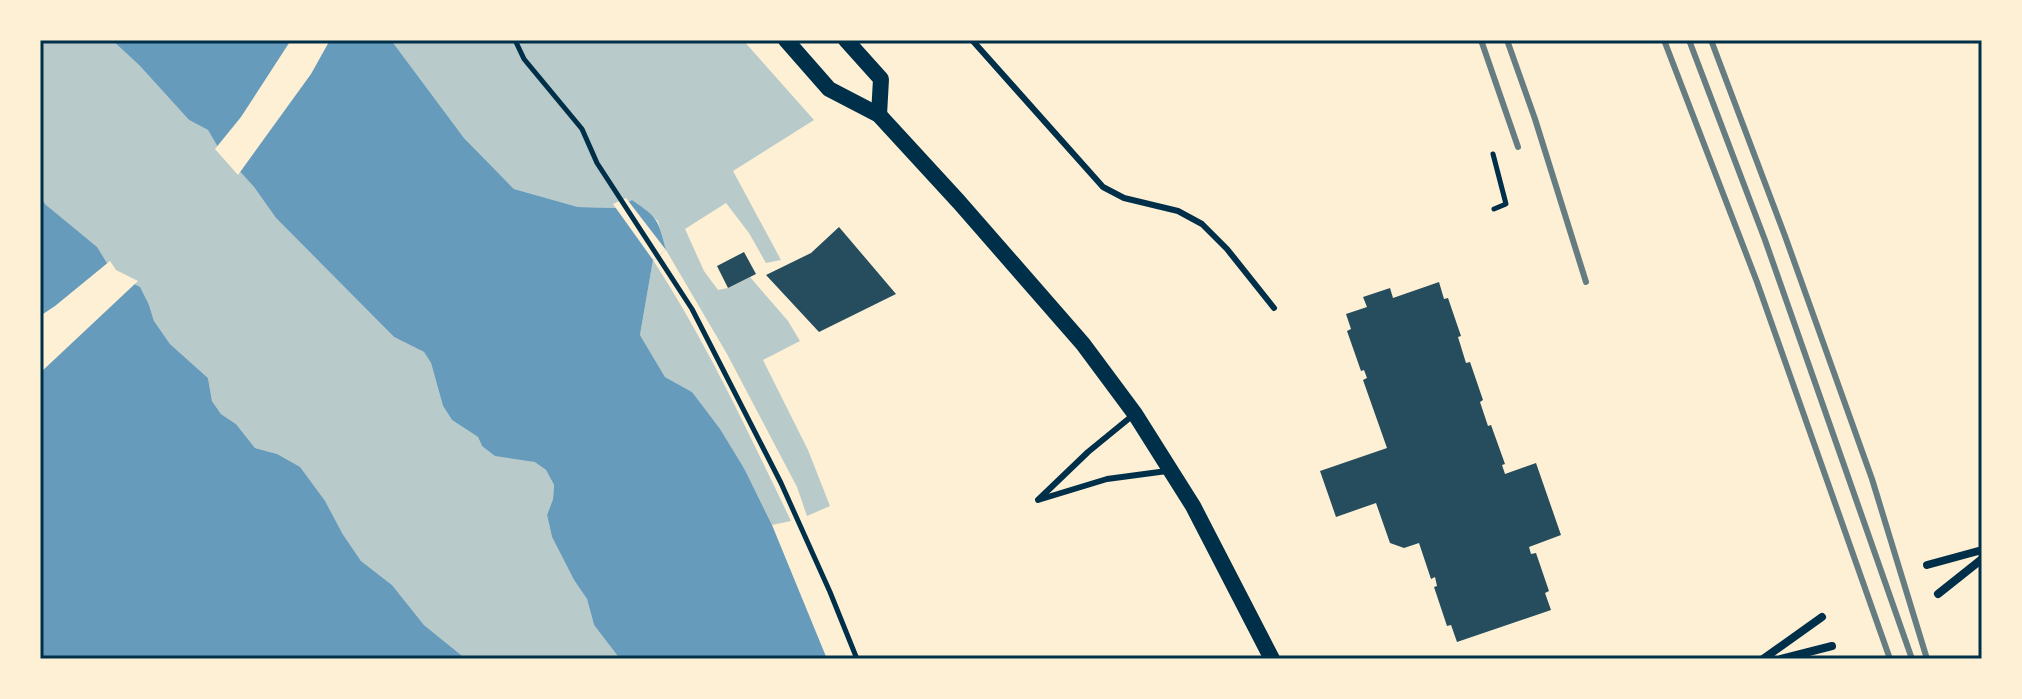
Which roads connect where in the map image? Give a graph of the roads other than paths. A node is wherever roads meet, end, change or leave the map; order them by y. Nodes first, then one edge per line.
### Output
1 (786, 40) edge
2 (846, 40) edge
3 (972, 40) edge
4 (879, 115) junction
5 (1274, 308) dead end
6 (1135, 414) junction
7 (1172, 471) junction
8 (1982, 550) edge
9 (1982, 559) edge
10 (1927, 565) dead end
11 (1938, 594) dead end
12 (1822, 617) dead end
13 (1832, 646) dead end
14 (1272, 659) edge
15 (1763, 659) edge
16 (1781, 659) edge

1 - 4 main road
2 - 4 main road
3 - 5 lane
4 - 6 main road
6 - 7 main road
6 - 7 lane
7 - 14 main road
8 - 10 street
9 - 11 street
12 - 15 street
13 - 16 street

